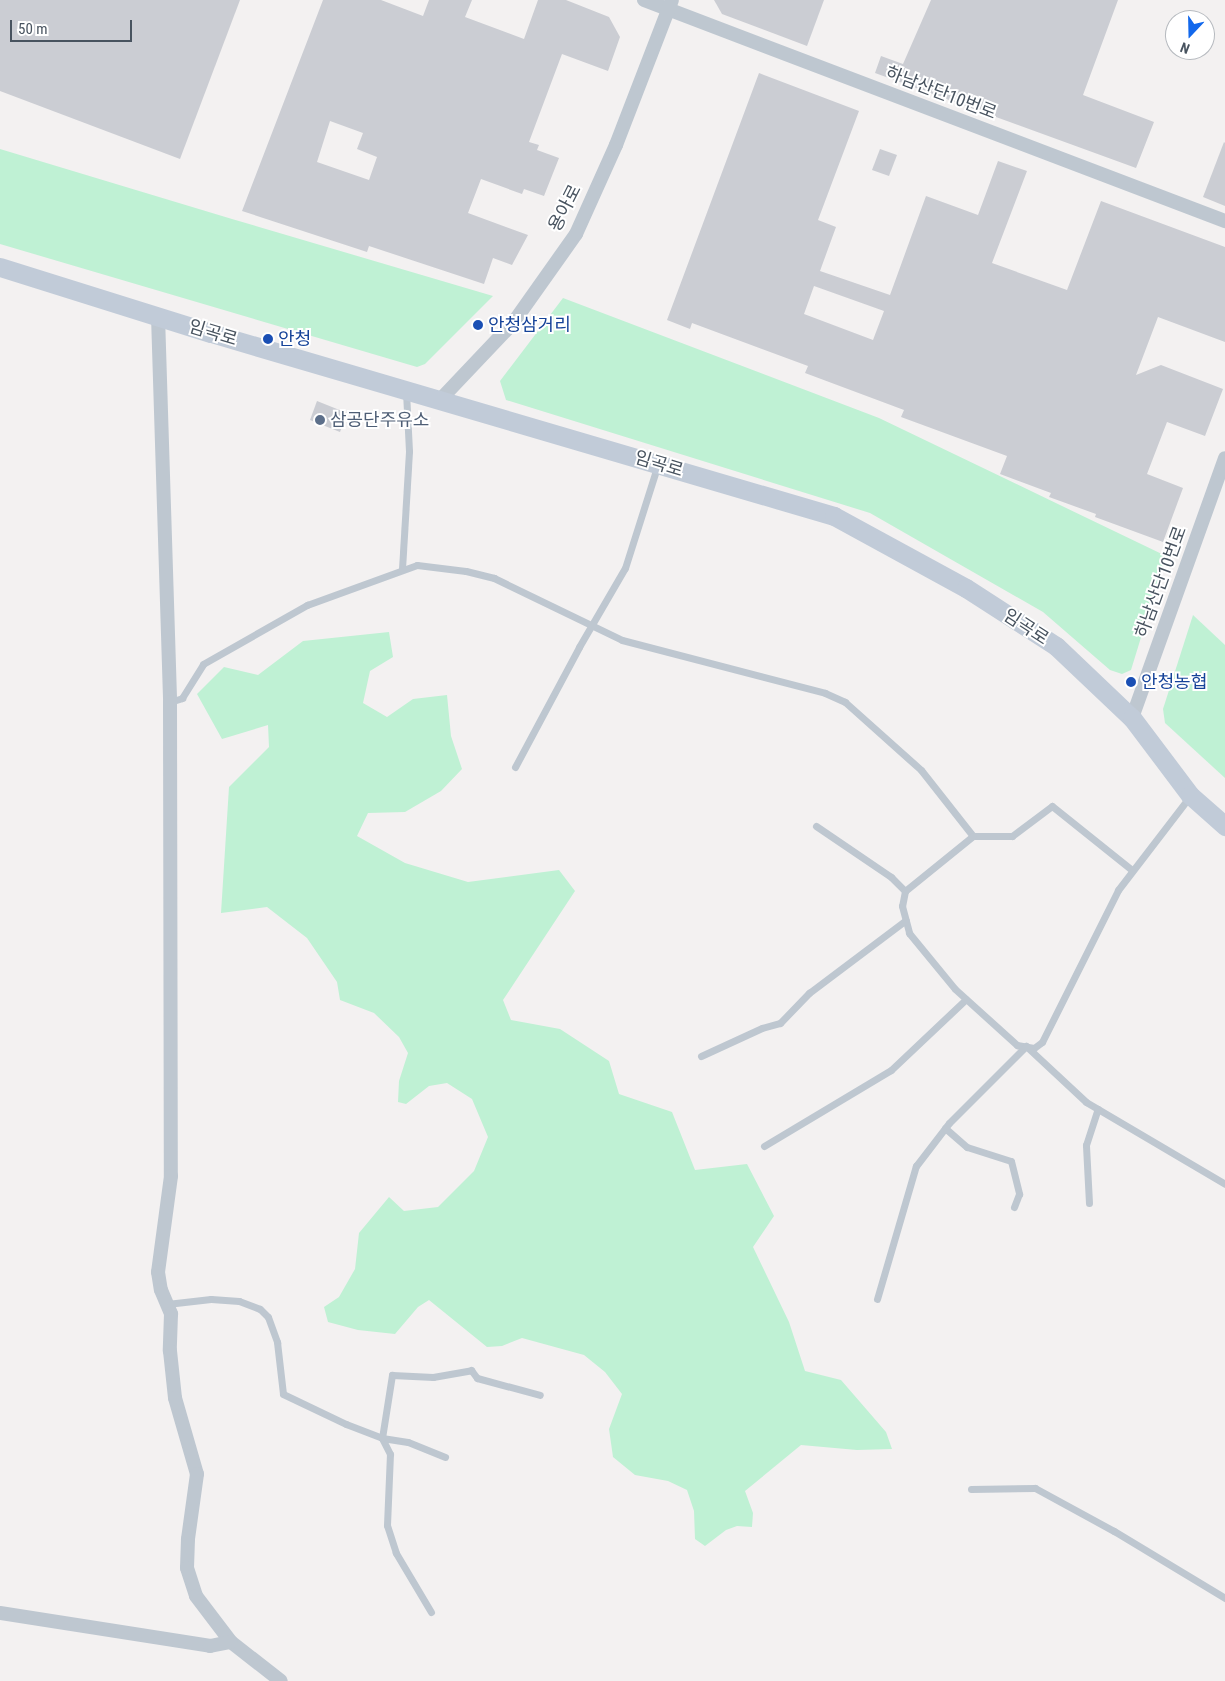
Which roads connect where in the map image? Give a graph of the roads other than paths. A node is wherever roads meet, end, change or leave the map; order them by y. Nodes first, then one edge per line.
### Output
1 (644, 0) edge
2 (670, 5) edge
3 (1225, 221) edge
4 (0, 267) edge
5 (158, 316) junction
6 (406, 391) junction
7 (439, 401) junction
8 (1225, 458) edge
9 (658, 464) junction
10 (402, 569) junction
11 (592, 626) junction
12 (170, 702) junction
13 (1132, 718) junction
14 (515, 767) dead end
15 (1190, 795) junction
16 (816, 826) dead end
17 (1225, 826) edge
18 (973, 836) junction
19 (1132, 870) junction
20 (905, 891) junction
21 (906, 920) junction
22 (966, 999) junction
23 (1026, 1046) junction
24 (701, 1056) dead end
25 (1098, 1109) junction
26 (945, 1128) junction
27 (764, 1146) dead end
28 (1225, 1184) edge
29 (1089, 1203) dead end
30 (1014, 1207) dead end
31 (877, 1298) dead end
32 (167, 1304) junction
33 (540, 1395) dead end
34 (382, 1438) junction
35 (445, 1457) dead end
36 (971, 1489) dead end
37 (1225, 1598) edge
38 (431, 1612) dead end
39 (0, 1613) edge
40 (231, 1642) junction
41 (281, 1681) edge

1 - 2 street, 하남산단10번로
2 - 3 street, 하남산단10번로
2 - 7 street, 용아로
4 - 5 main road, 임곡로
5 - 6 main road, 임곡로
5 - 12 street
6 - 7 main road, 임곡로
6 - 10 lane
7 - 9 main road, 임곡로
8 - 13 street, 하남산단10번로
9 - 11 lane
9 - 13 main road, 임곡로
10 - 11 lane
10 - 12 lane
11 - 14 lane
11 - 18 lane
12 - 32 street
13 - 15 main road, 임곡로
15 - 17 main road, 임곡로
15 - 19 lane
16 - 20 lane
18 - 19 lane
18 - 20 lane
19 - 23 lane
20 - 21 lane
21 - 22 lane
21 - 24 lane
22 - 23 lane
22 - 27 lane
23 - 25 lane
23 - 26 lane
25 - 28 lane
25 - 29 lane
26 - 30 lane
26 - 31 lane
32 - 34 lane
32 - 40 street
33 - 34 lane
34 - 35 lane
34 - 38 lane
36 - 37 lane
39 - 40 street
40 - 41 street

